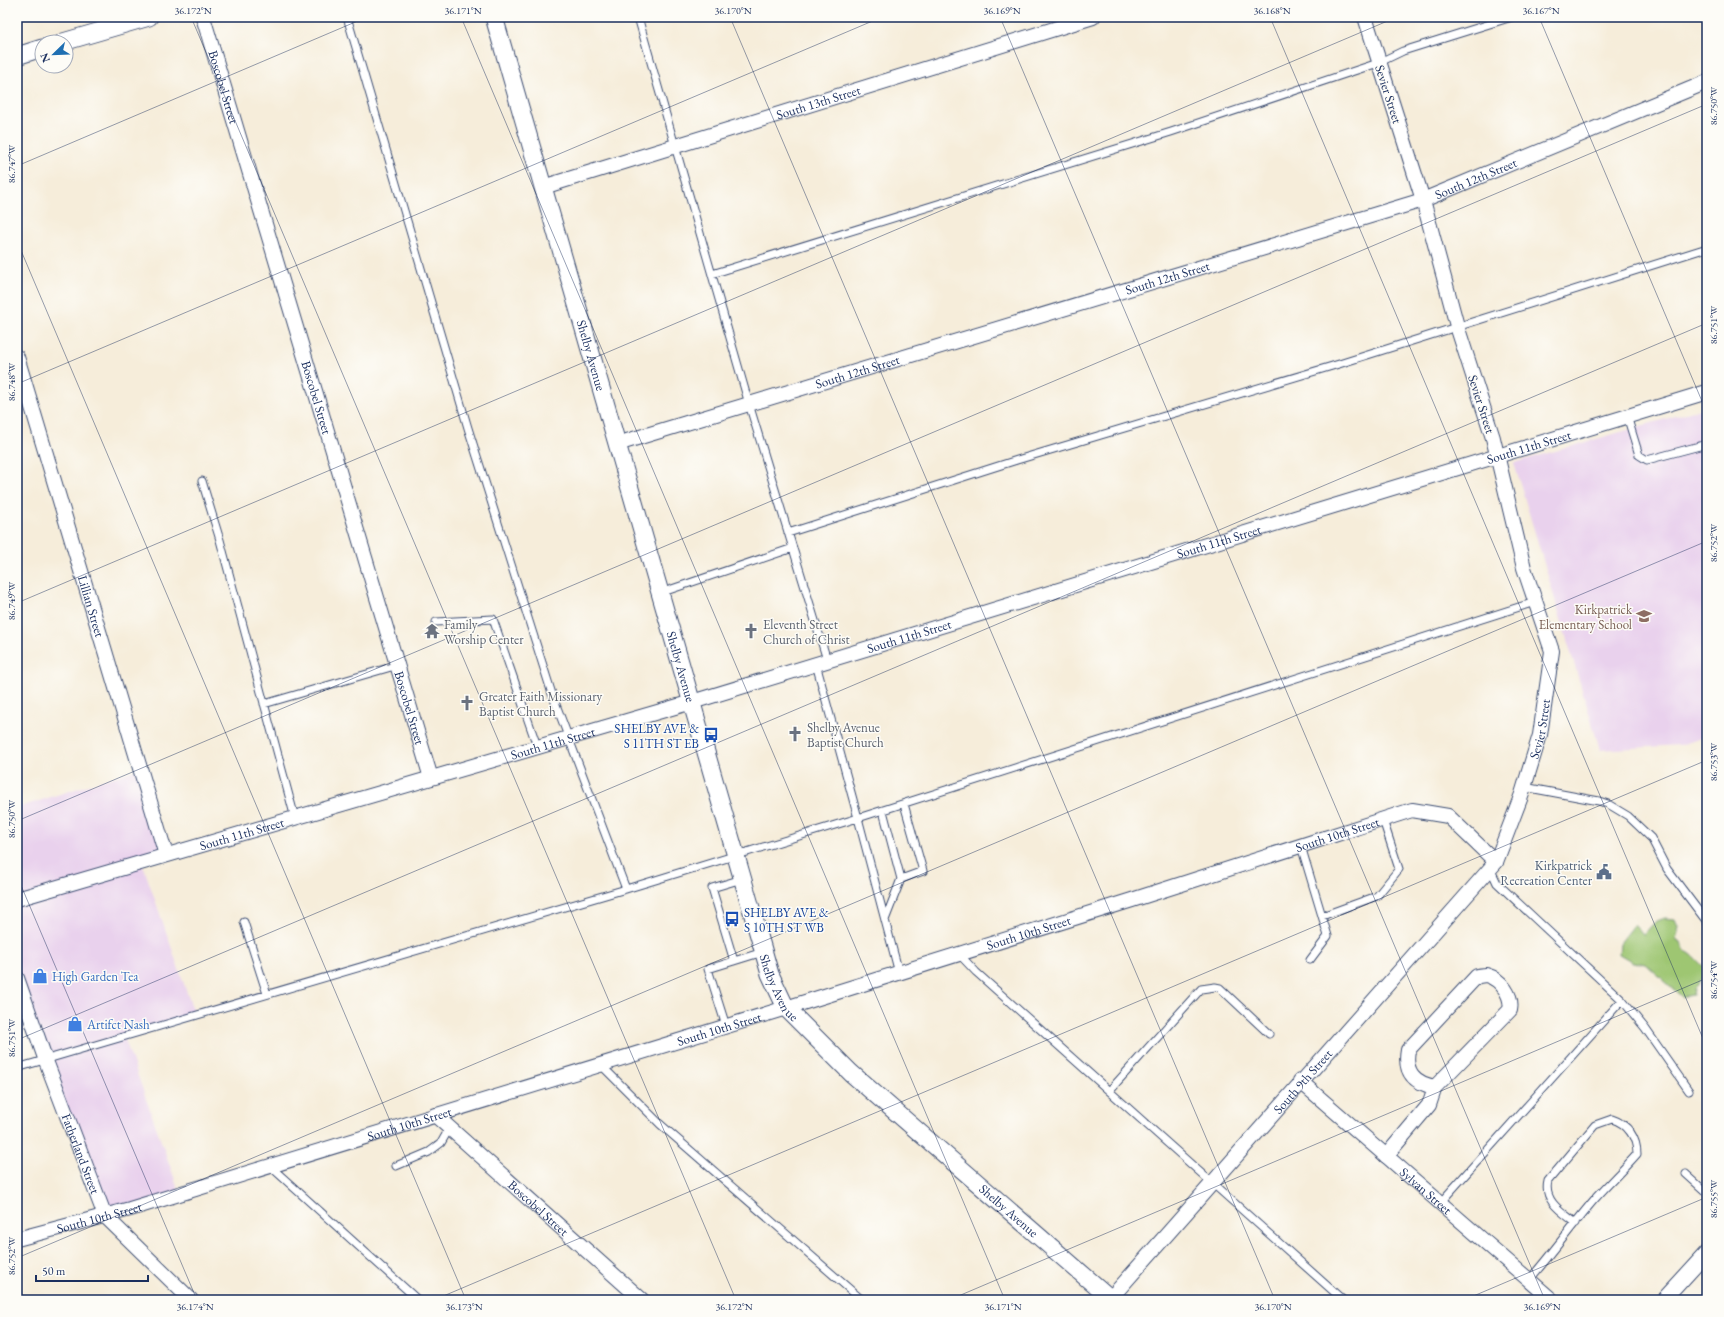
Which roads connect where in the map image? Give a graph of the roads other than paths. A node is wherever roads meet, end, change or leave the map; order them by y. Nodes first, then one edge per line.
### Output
1 (149, 17) edge
2 (203, 17) edge
3 (347, 17) edge
4 (494, 17) edge
5 (638, 17) edge
6 (1093, 17) edge
7 (1365, 17) edge
8 (1512, 17) edge
9 (74, 39) edge
10 (34, 51) edge
11 (17, 56) edge
12 (1378, 63) junction
13 (1707, 82) edge
14 (674, 146) junction
15 (543, 187) junction
16 (1423, 200) junction
17 (1707, 248) edge
18 (712, 274) junction
19 (1457, 326) junction
20 (17, 357) edge
21 (1707, 392) edge
22 (749, 404) junction
23 (1627, 416) junction
24 (617, 444) junction
25 (1707, 444) edge
26 (1497, 455) junction
27 (202, 481) dead end
28 (788, 532) junction
29 (793, 548) junction
30 (660, 593) junction
31 (1536, 602) junction
32 (436, 622) dead end
33 (821, 662) junction
34 (398, 665) junction
35 (692, 702) junction
36 (264, 704) junction
37 (568, 737) junction
38 (537, 746) junction
39 (431, 778) junction
40 (1524, 787) junction
41 (904, 804) junction
42 (883, 811) junction
43 (295, 818) junction
44 (858, 818) junction
45 (1383, 820) junction
46 (1301, 846) junction
47 (166, 855) junction
48 (737, 855) junction
49 (1493, 865) junction
50 (744, 878) junction
51 (901, 879) junction
52 (626, 889) junction
53 (17, 899) edge
54 (1322, 916) junction
55 (885, 920) junction
56 (244, 922) dead end
57 (1707, 922) edge
58 (764, 952) junction
59 (959, 954) junction
60 (1310, 960) dead end
61 (734, 961) junction
62 (899, 973) junction
63 (17, 978) edge
64 (267, 994) junction
65 (1622, 1000) junction
66 (786, 1008) junction
67 (726, 1026) junction
68 (1269, 1034) dead end
69 (46, 1061) junction
70 (601, 1064) junction
71 (17, 1068) edge
72 (1300, 1081) junction
73 (1435, 1087) junction
74 (1110, 1090) junction
75 (1689, 1090) dead end
76 (435, 1115) junction
77 (449, 1129) junction
78 (1386, 1156) junction
79 (270, 1166) junction
80 (396, 1166) dead end
81 (1686, 1174) dead end
82 (1211, 1183) junction
83 (1707, 1194) edge
84 (1440, 1203) junction
85 (106, 1216) junction
86 (1576, 1222) junction
87 (17, 1239) edge
88 (1707, 1252) edge
89 (1529, 1280) junction
90 (191, 1300) edge
91 (418, 1300) edge
92 (642, 1300) edge
93 (862, 1300) edge
94 (1110, 1300) edge
95 (1343, 1300) edge
96 (1552, 1300) edge
97 (1663, 1300) edge

1 - 9 street
2 - 34 street, Boscobel Street
3 - 37 lane
4 - 15 street, Shelby Avenue
5 - 14 lane
6 - 14 street, South 13th Street
7 - 12 street, Sevier Street
8 - 12 lane
10 - 11 street
12 - 16 street, Sevier Street
12 - 18 lane
13 - 16 street, South 12th Street
14 - 15 street, South 13th Street
14 - 18 lane
15 - 24 street, Shelby Avenue
16 - 19 street, Sevier Street
16 - 22 street, South 12th Street
17 - 19 lane
18 - 22 lane
19 - 26 street, Sevier Street
19 - 28 lane
20 - 47 street, Lillian Street
21 - 23 street, South 11th Street
22 - 24 street, South 12th Street
22 - 28 lane
23 - 25 lane
23 - 26 street, South 11th Street
24 - 30 street, Shelby Avenue
26 - 31 street, Sevier Street
26 - 33 street, South 11th Street
27 - 36 lane
28 - 29 lane
29 - 30 lane
29 - 33 lane
30 - 35 street, Shelby Avenue
31 - 40 street, Sevier Street
31 - 41 lane
32 - 38 lane
33 - 35 street, South 11th Street
33 - 44 lane
34 - 36 lane
34 - 39 street, Boscobel Street
35 - 37 street, South 11th Street
35 - 48 street, Shelby Avenue
36 - 43 lane
37 - 38 street, South 11th Street
37 - 52 lane
38 - 39 street, South 11th Street
39 - 43 street, South 11th Street
40 - 49 street, Sevier Street
40 - 57 lane
41 - 42 lane
41 - 51 lane
42 - 44 lane
42 - 51 lane
43 - 47 street, South 11th Street
44 - 48 lane
44 - 55 lane
45 - 46 street, South 10th Street
45 - 49 street, South 10th Street
45 - 54 lane
46 - 54 lane
46 - 59 street, South 10th Street
47 - 53 street, South 11th Street
48 - 50 street, Shelby Avenue
48 - 52 lane
49 - 65 lane
49 - 72 street, South 9th Street
50 - 58 street, Shelby Avenue
50 - 61 lane
51 - 55 lane
52 - 64 lane
54 - 60 lane
55 - 62 lane
56 - 64 lane
58 - 61 lane
58 - 66 street, Shelby Avenue
59 - 62 street, South 10th Street
59 - 74 lane
61 - 67 lane
62 - 66 street, South 10th Street
63 - 69 street, Fatherland Street
64 - 69 lane
65 - 75 lane
65 - 84 lane
66 - 67 street, South 10th Street
66 - 94 street, Shelby Avenue
67 - 70 street, South 10th Street
68 - 74 lane
69 - 71 lane
69 - 85 street, Fatherland Street
70 - 76 street, South 10th Street
70 - 93 lane
72 - 78 street, Sylvan Street
72 - 82 street, South 9th Street
73 - 73 street
73 - 78 street
74 - 82 lane
76 - 77 street, Boscobel Street
76 - 79 street, South 10th Street
77 - 80 lane
77 - 92 street, Boscobel Street
78 - 84 street, Sylvan Street
79 - 85 street, South 10th Street
79 - 91 lane
81 - 83 lane
82 - 94 street, South 9th Street
82 - 95 lane
84 - 89 street, Sylvan Street
85 - 87 street, South 10th Street
85 - 90 street, Fatherland Street
86 - 86 lane
86 - 89 lane
88 - 97 street
89 - 96 street, Sylvan Street

